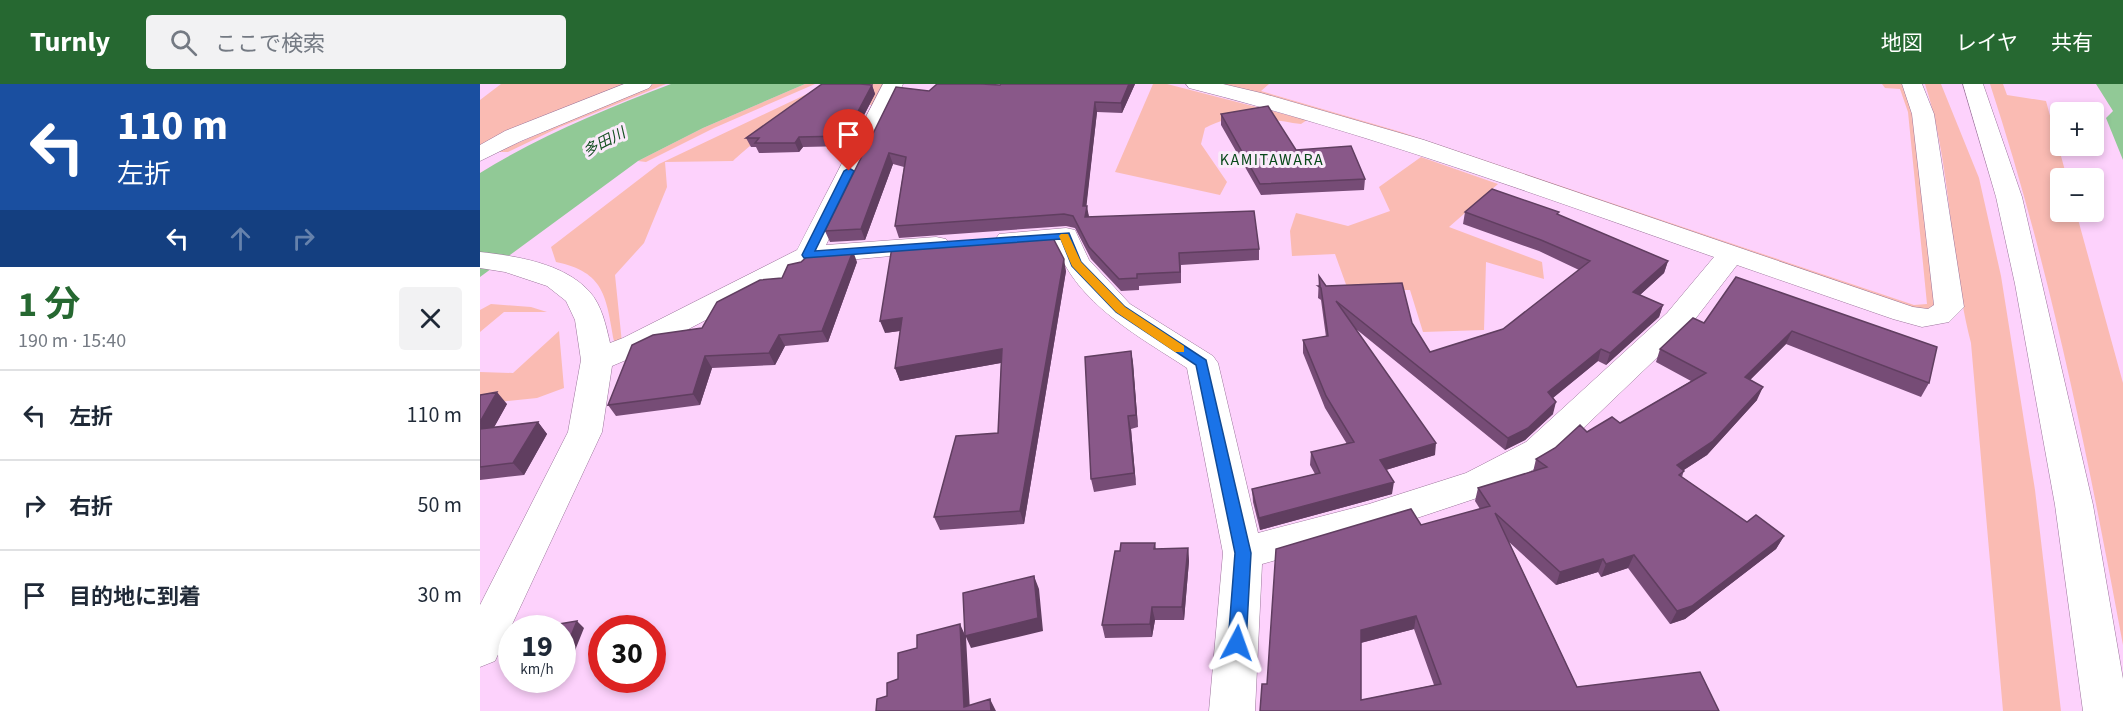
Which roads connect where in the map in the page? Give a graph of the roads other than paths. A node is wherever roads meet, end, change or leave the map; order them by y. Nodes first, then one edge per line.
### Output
1 (642, 84) edge
2 (893, 84) edge
3 (1196, 84) edge
4 (1912, 84) edge
5 (1973, 84) edge
6 (480, 154) edge
7 (1731, 254) junction
8 (808, 255) junction
9 (495, 262) edge
10 (597, 360) junction
11 (1243, 553) junction
12 (480, 648) edge
13 (1232, 711) edge
14 (2106, 711) edge

1 - 6 street
2 - 8 street
3 - 7 street
4 - 7 street
5 - 14 street
7 - 11 street
8 - 10 street
8 - 11 street
9 - 10 street
10 - 12 street
11 - 13 street

